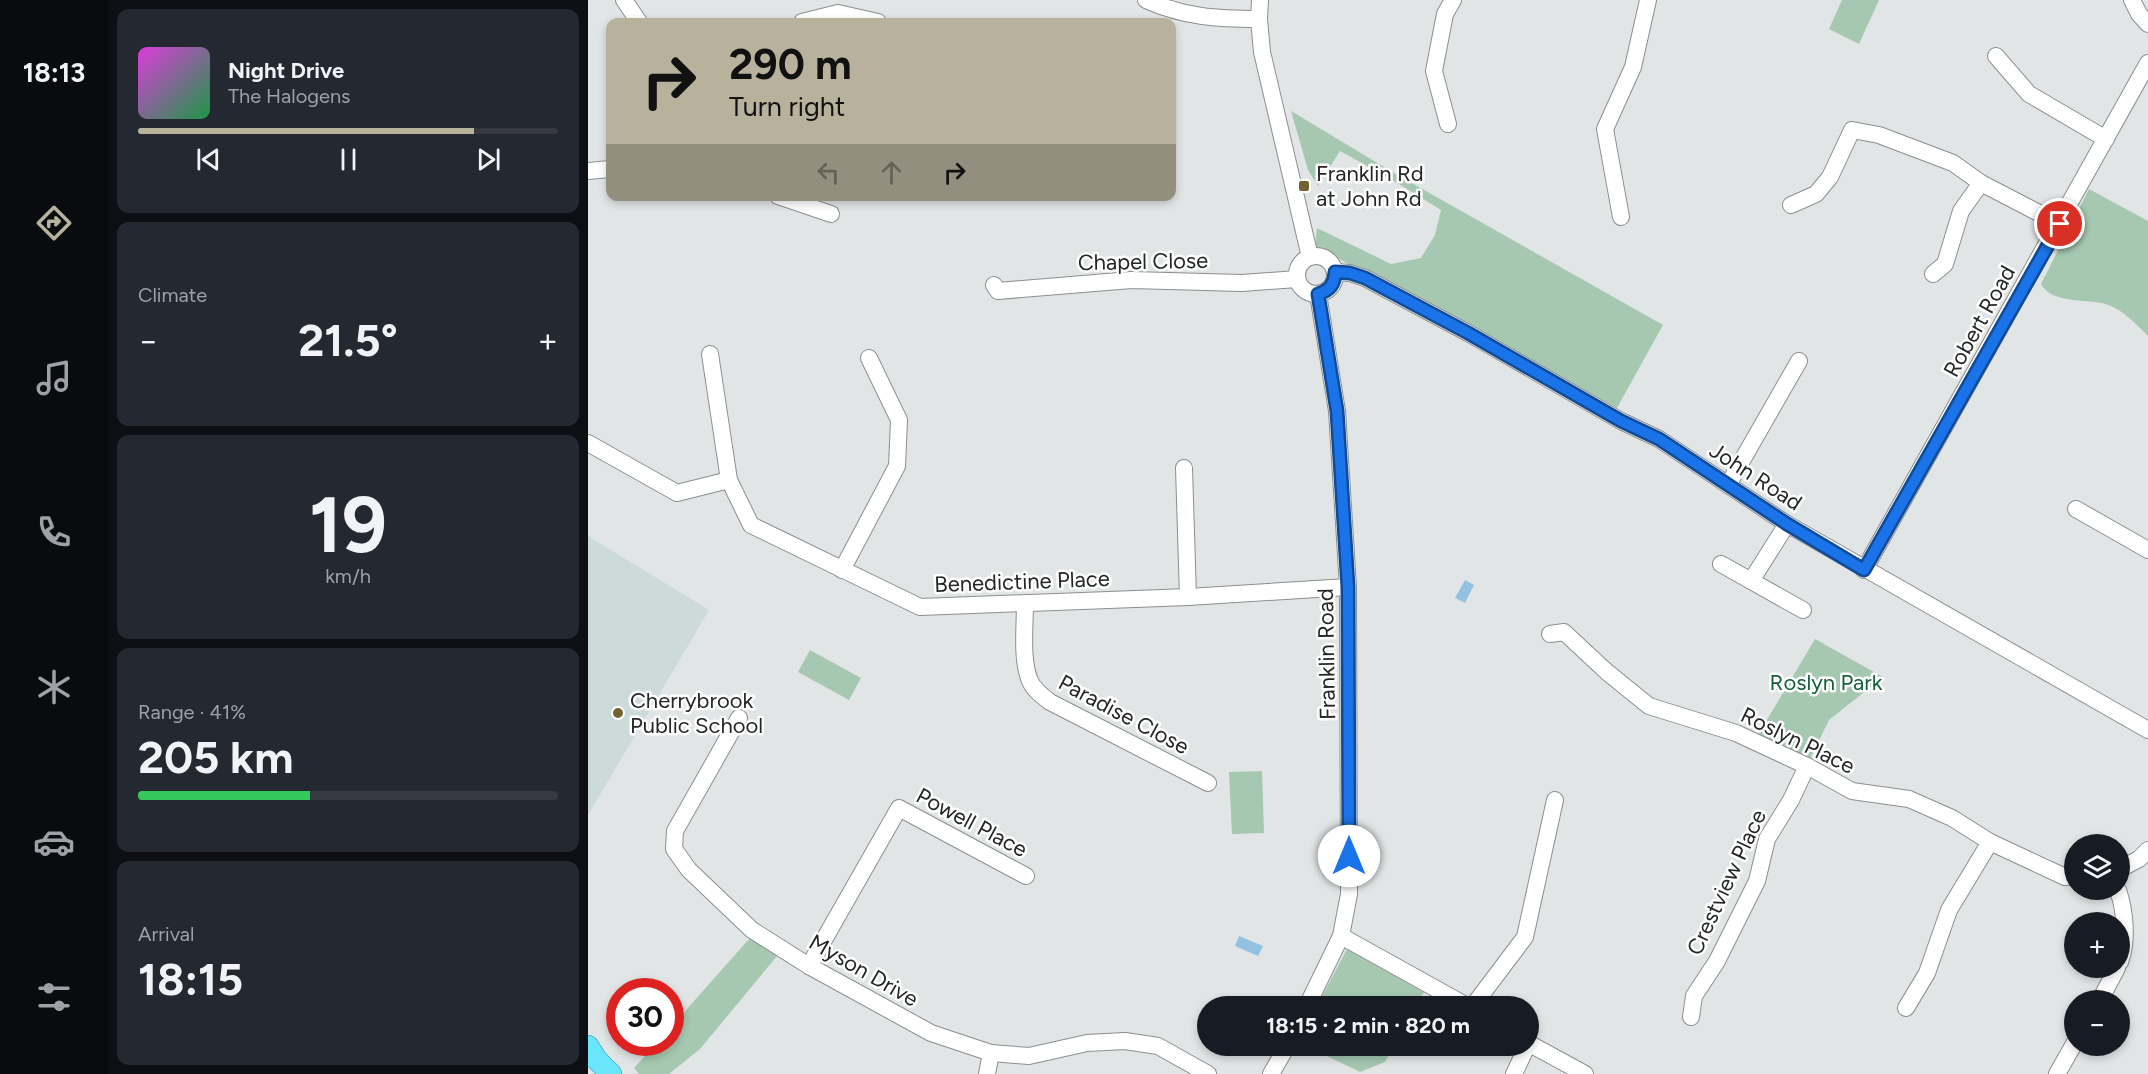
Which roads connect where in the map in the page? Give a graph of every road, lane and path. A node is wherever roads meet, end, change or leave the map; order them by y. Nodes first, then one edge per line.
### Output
1 (624, 0) edge
2 (1146, 0) edge
3 (1260, 0) edge
4 (1453, 0) edge
5 (1648, 0) edge
6 (2132, 0) edge
7 (1184, 7) edge
8 (636, 18) edge
9 (818, 18) edge
10 (860, 18) edge
11 (1259, 19) junction
12 (2148, 24) edge
13 (1996, 56) dead end
14 (2148, 63) edge
15 (1448, 124) dead end
16 (2106, 139) junction
17 (606, 170) edge
18 (588, 171) edge
19 (1981, 183) junction
20 (793, 201) edge
21 (1791, 205) dead end
22 (831, 214) dead end
23 (1622, 217) dead end
24 (2060, 224) junction
25 (1310, 257) junction
26 (1335, 272) junction
27 (1933, 274) dead end
28 (1297, 279) junction
29 (994, 285) dead end
30 (1318, 294) junction
31 (710, 354) dead end
32 (869, 358) dead end
33 (1799, 362) dead end
34 (588, 443) edge
35 (1184, 468) dead end
36 (729, 480) junction
37 (1728, 485) junction
38 (2076, 509) dead end
39 (1787, 524) junction
40 (2148, 550) edge
41 (1721, 564) dead end
42 (842, 570) junction
43 (1864, 570) junction
44 (1751, 581) junction
45 (1348, 587) junction
46 (1188, 597) junction
47 (1025, 603) junction
48 (1803, 610) dead end
49 (1550, 633) dead end
50 (739, 718) dead end
51 (2148, 730) edge
52 (1807, 766) junction
53 (1208, 783) dead end
54 (1555, 800) dead end
55 (1990, 843) junction
56 (2148, 850) edge
57 (2130, 864) edge
58 (1026, 876) dead end
59 (2064, 877) edge
60 (1341, 936) junction
61 (809, 966) junction
62 (1312, 996) edge
63 (1449, 996) edge
64 (1481, 996) edge
65 (1906, 1008) dead end
66 (1691, 1017) dead end
67 (1539, 1050) edge
68 (991, 1053) junction
69 (1281, 1056) edge
70 (1522, 1056) edge
71 (2067, 1056) edge
72 (987, 1074) edge
73 (1208, 1074) edge
74 (1271, 1074) edge
75 (1514, 1074) edge
76 (1585, 1074) edge
77 (2057, 1074) edge

1 - 8 street
2 - 7 street
3 - 11 street
4 - 15 street
5 - 23 street
6 - 12 street
7 - 11 street
9 - 10 street
11 - 25 street
13 - 16 street
14 - 16 street, Robert Road
16 - 24 street, Robert Road
17 - 18 street
19 - 21 street
19 - 24 street
19 - 27 street
20 - 22 street
24 - 43 street, Robert Road
25 - 26 street
25 - 28 street
26 - 30 street
26 - 37 street, John Road
28 - 29 street, Chapel Close
28 - 30 street
30 - 45 street, Franklin Road
31 - 36 street, Benedictine Place
32 - 42 street
33 - 37 street
34 - 36 street
35 - 46 street
36 - 42 street, Benedictine Place
37 - 39 street, John Road
38 - 40 street
39 - 43 street, John Road
39 - 44 street
41 - 44 street
42 - 47 street, Benedictine Place
43 - 51 street, John Road
44 - 48 street
45 - 46 street, Benedictine Place
45 - 60 street, Franklin Road
46 - 47 street, Benedictine Place
47 - 53 street, Paradise Close
49 - 52 street, Roslyn Place
50 - 61 street, Myson Drive
52 - 55 street, Roslyn Place
52 - 66 street, Crestview Place
54 - 64 street
55 - 59 street, Roslyn Place
55 - 65 street
56 - 57 street
58 - 61 street, Powell Place
60 - 62 street, Franklin Road
60 - 63 street
61 - 68 street, Myson Drive
67 - 76 street
68 - 72 street
68 - 73 street, Myson Drive
69 - 74 street
70 - 75 street
71 - 77 street

